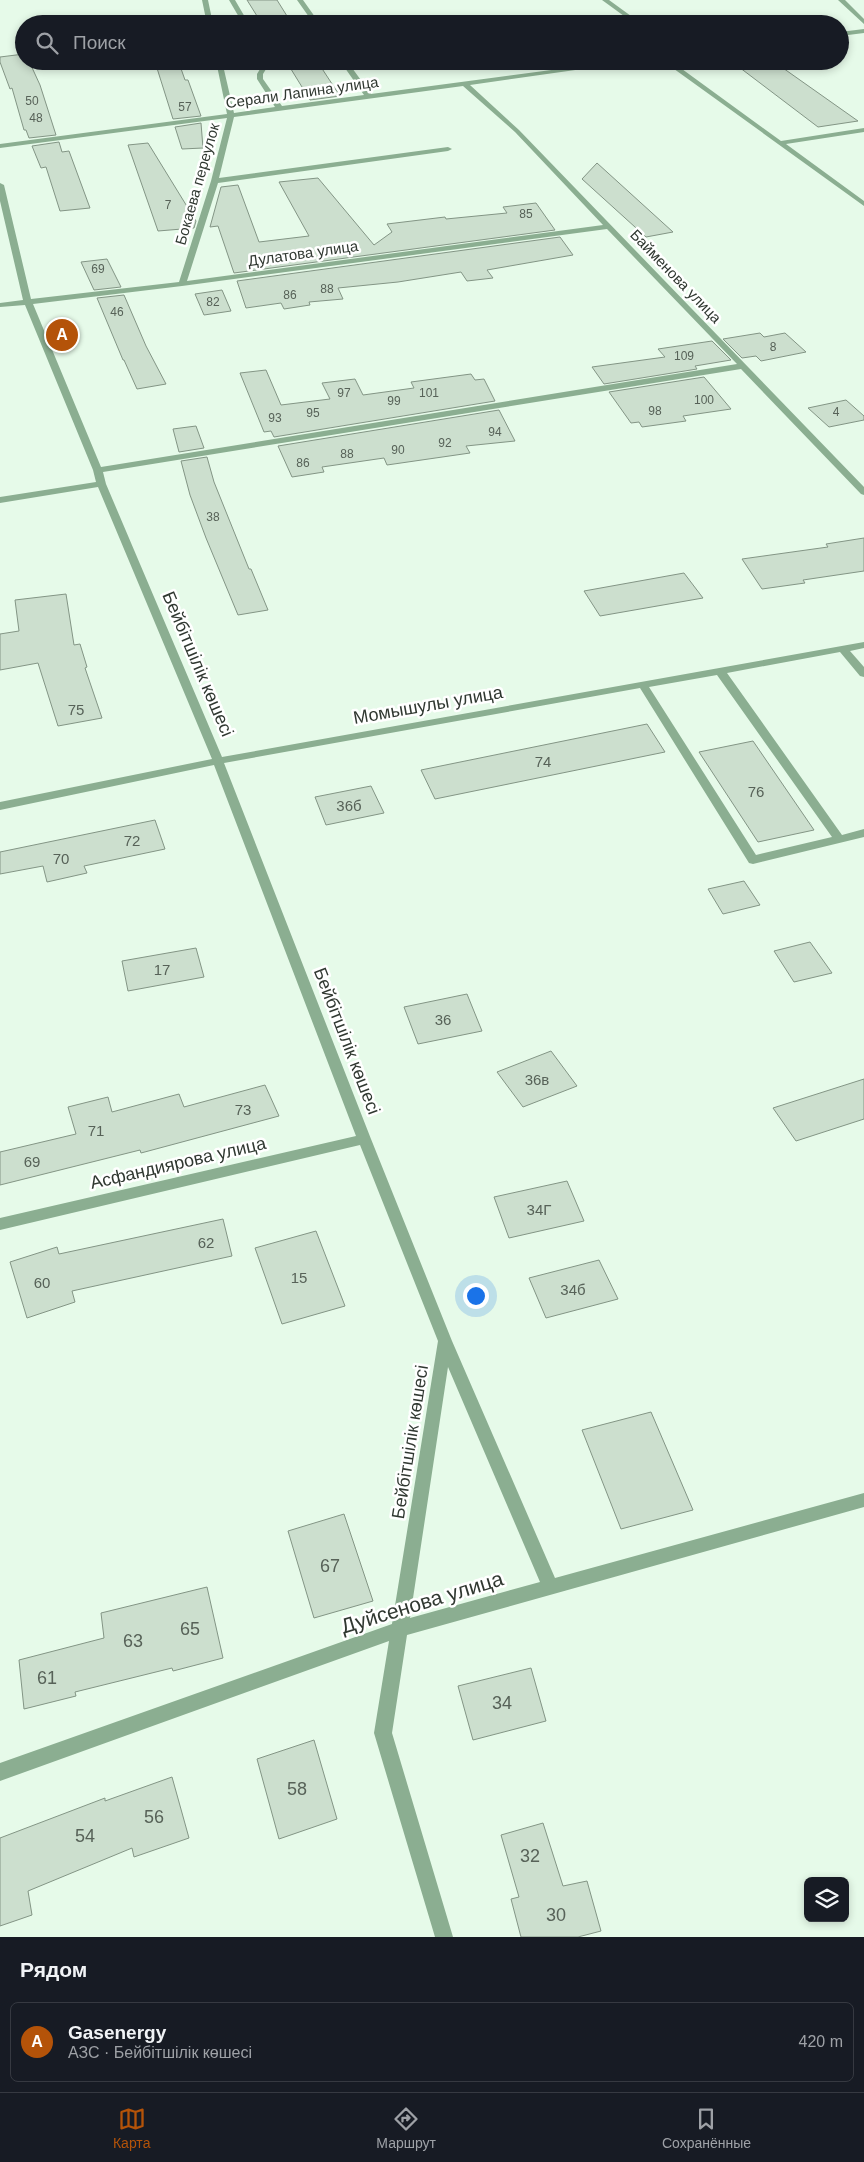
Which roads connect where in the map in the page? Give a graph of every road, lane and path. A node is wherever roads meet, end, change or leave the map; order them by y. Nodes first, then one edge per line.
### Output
1 (205, 0) edge
2 (232, 0) edge
3 (300, 0) edge
4 (605, 0) edge
5 (841, 0) edge
6 (208, 15) edge
7 (241, 15) edge
8 (311, 15) edge
9 (626, 15) edge
10 (864, 22) edge
11 (864, 31) edge
12 (849, 33) edge
13 (221, 70) edge
14 (262, 70) edge
15 (350, 70) edge
16 (569, 70) edge
17 (679, 70) edge
18 (465, 84) junction
19 (369, 97) junction
20 (280, 109) junction
21 (231, 115) junction
22 (864, 130) edge
23 (780, 143) junction
24 (0, 146) edge
25 (448, 149) dead end
26 (215, 181) junction
27 (0, 185) edge
28 (864, 204) edge
29 (609, 226) junction
30 (182, 284) junction
31 (28, 302) junction
32 (0, 305) edge
33 (743, 366) junction
34 (98, 470) junction
35 (101, 484) junction
36 (864, 492) edge
37 (0, 500) edge
38 (864, 645) edge
39 (843, 649) junction
40 (720, 671) junction
41 (864, 674) edge
42 (643, 685) junction
43 (218, 761) junction
44 (0, 806) edge
45 (864, 833) edge
46 (839, 839) junction
47 (364, 1138) junction
48 (0, 1224) edge
49 (445, 1341) junction
50 (864, 1500) edge
51 (550, 1587) junction
52 (400, 1629) junction
53 (0, 1772) edge
54 (444, 1937) edge

1 - 6 street
2 - 7 street
3 - 8 street
4 - 9 street
5 - 10 street
11 - 12 street
13 - 21 street, Бокаева переулок
14 - 20 street
15 - 19 street
16 - 18 street, Серали Лапина улица
17 - 23 street
18 - 19 street, Серали Лапина улица
18 - 29 street, Байменова улица
19 - 20 street, Серали Лапина улица
20 - 21 street, Серали Лапина улица
21 - 24 street, Серали Лапина улица
21 - 26 street, Бокаева переулок
22 - 23 street
23 - 28 street
25 - 26 street
26 - 30 street, Бокаева переулок
27 - 31 street, Бейбітшілік көшесі
29 - 30 street, Дулатова улица
29 - 33 street, Байменова улица
30 - 31 street, Дулатова улица
31 - 32 street, Дулатова улица
31 - 34 street, Бейбітшілік көшесі
33 - 34 street
33 - 36 street, Байменова улица
34 - 35 street, Бейбітшілік көшесі
35 - 37 street
35 - 43 street, Бейбітшілік көшесі
38 - 39 street, Момышулы улица
39 - 40 street, Момышулы улица
39 - 41 street
40 - 42 street, Момышулы улица
40 - 46 street
42 - 43 street, Момышулы улица
42 - 46 street
43 - 44 street, Момышулы улица
43 - 47 street, Бейбітшілік көшесі
45 - 46 street
47 - 48 street, Асфандиярова улица
47 - 49 street, Бейбітшілік көшесі
49 - 51 street
49 - 52 street, Бейбітшілік көшесі
50 - 51 street, Дуйсенова улица
51 - 52 street, Дуйсенова улица
52 - 53 street, Дуйсенова улица
52 - 54 street, Бейбітшілік көшесі

